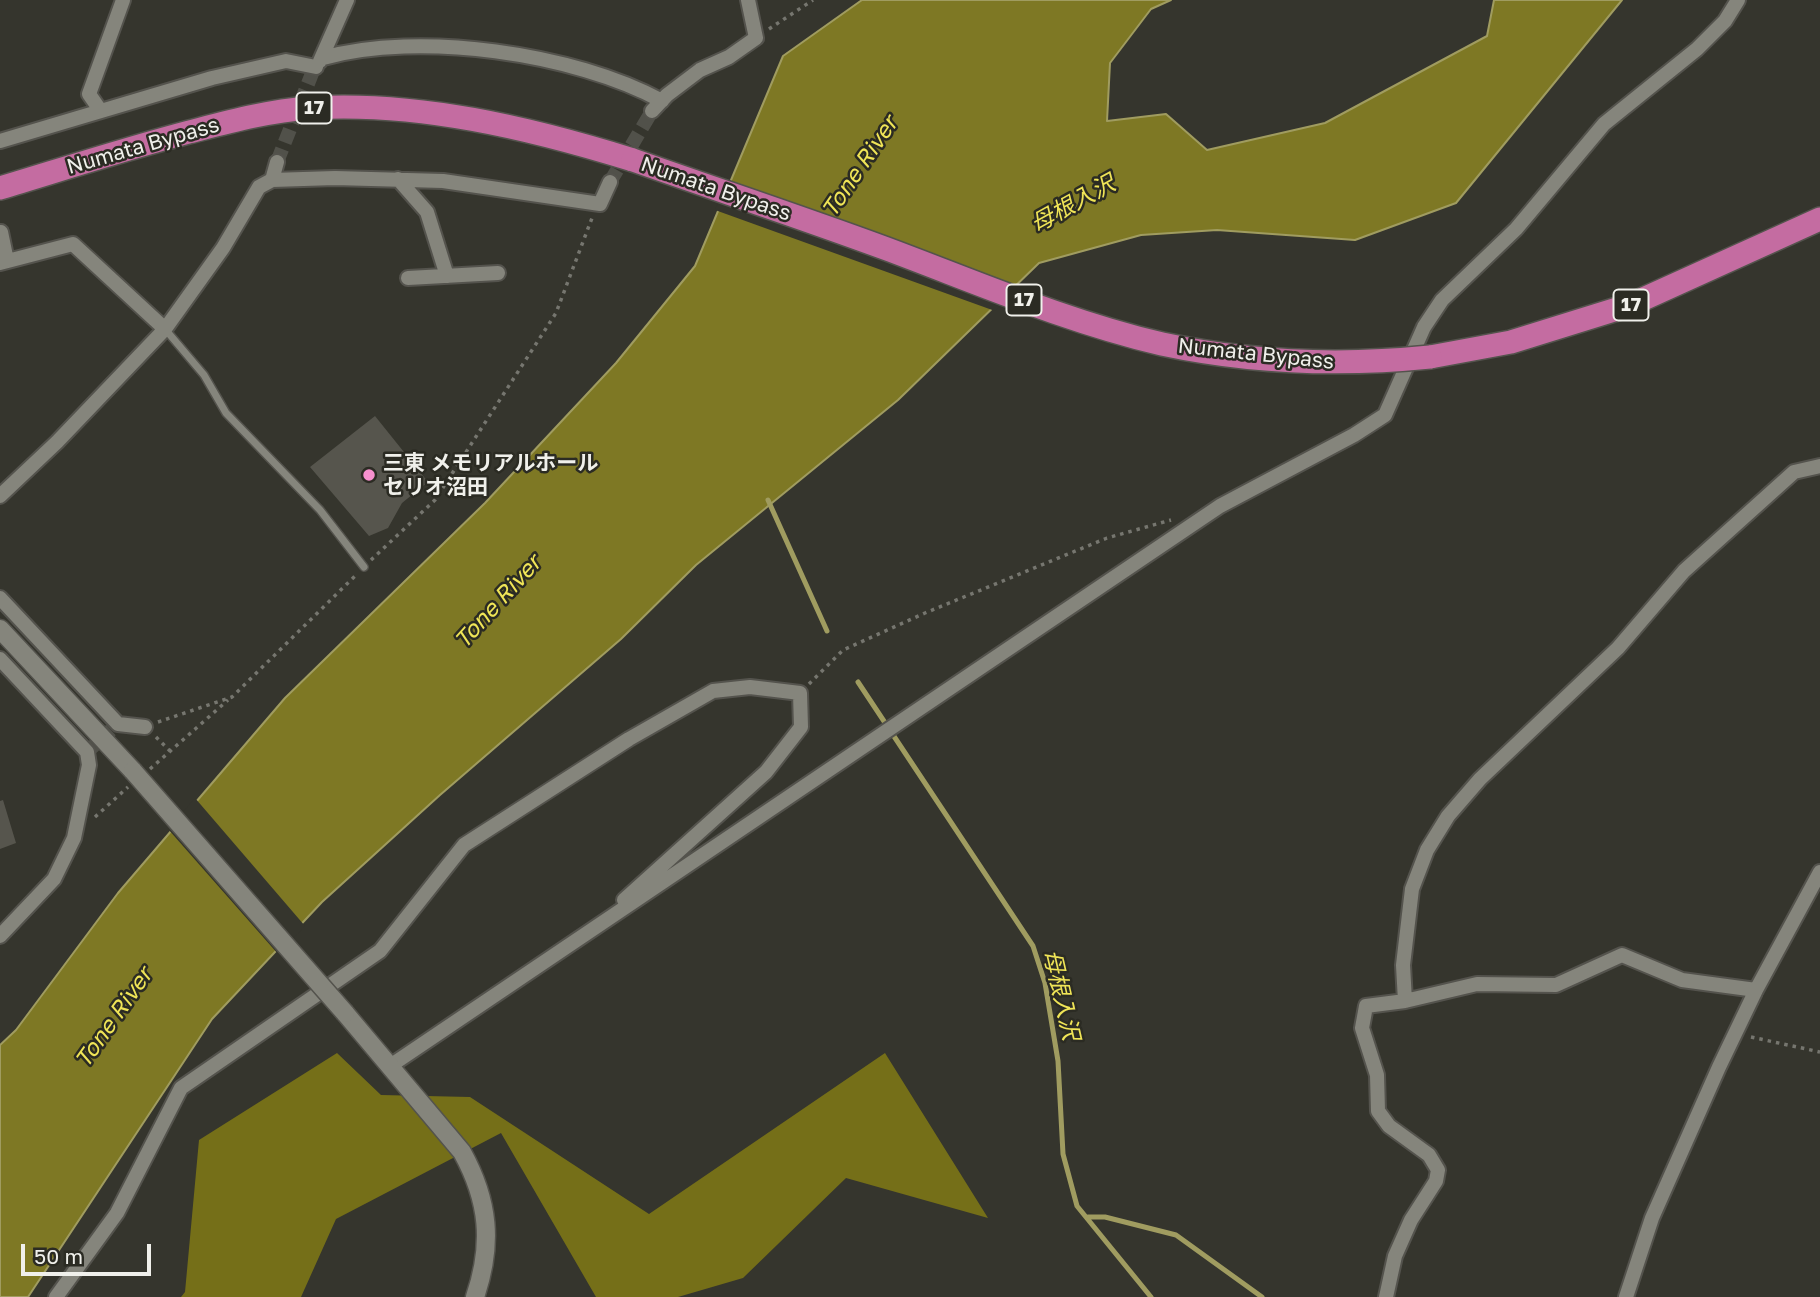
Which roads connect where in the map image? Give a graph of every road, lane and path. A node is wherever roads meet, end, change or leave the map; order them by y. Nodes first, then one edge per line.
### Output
1 (123, 0) edge
2 (347, 0) edge
3 (748, 0) edge
4 (813, 0) edge
5 (1738, 0) edge
6 (756, 38) junction
7 (317, 65) junction
8 (100, 110) junction
9 (0, 141) edge
10 (277, 162) tunnel mouth
11 (398, 179) junction
12 (272, 180) junction
13 (610, 182) tunnel mouth
14 (0, 188) edge
15 (600, 204) junction
16 (1820, 219) edge
17 (1, 233) edge
18 (3, 262) edge
19 (498, 273) dead end
20 (447, 276) junction
21 (408, 278) dead end
22 (165, 329) junction
23 (1820, 466) edge
24 (0, 496) edge
25 (1182, 516) dead end
26 (364, 567) junction
27 (0, 598) edge
28 (0, 629) edge
29 (0, 659) edge
30 (800, 693) junction
31 (232, 697) junction
32 (145, 727) junction
33 (170, 751) junction
34 (136, 777) junction
35 (91, 826) dead end
36 (1820, 872) edge
37 (594, 928) junction
38 (0, 936) edge
39 (1756, 990) junction
40 (1405, 1001) junction
41 (1735, 1034) junction
42 (1820, 1052) edge
43 (390, 1066) junction
44 (56, 1297) edge
45 (475, 1297) edge
46 (1386, 1297) edge
47 (1626, 1297) edge

1 - 8 street
2 - 7 street
3 - 6 street
4 - 6 path
5 - 37 street
6 - 7 street
7 - 8 street
8 - 9 street
10 - 12 street
11 - 12 street
11 - 15 street
11 - 20 street
12 - 22 street
13 - 15 street
14 - 16 highway, Numata Bypass / 17, bridge
15 - 26 path
17 - 18 street
18 - 22 street
19 - 20 street
20 - 21 street
22 - 24 street
22 - 26 lane
23 - 40 street
25 - 30 path
26 - 31 path
27 - 32 street
28 - 34 street
29 - 38 street
30 - 37 street
30 - 44 street
31 - 32 path
31 - 33 path
32 - 33 path
33 - 34 path
34 - 35 path
34 - 43 street, bridge
36 - 39 street
37 - 43 street
39 - 40 street
39 - 41 street
40 - 46 street
41 - 42 path
41 - 47 street
43 - 45 street

